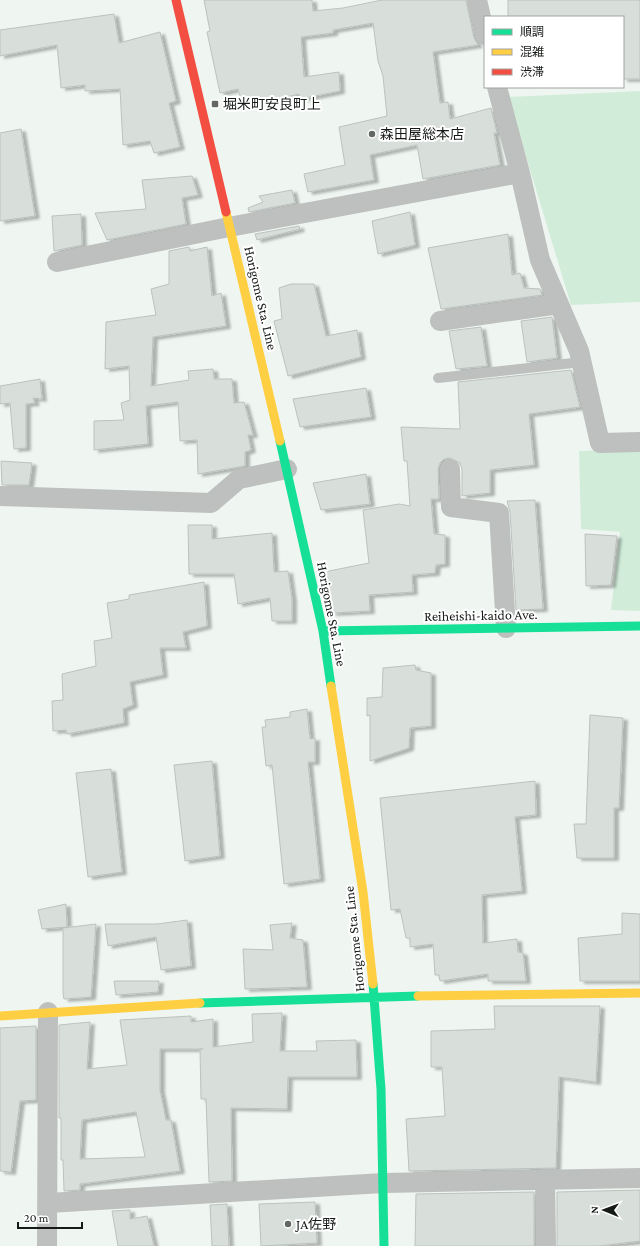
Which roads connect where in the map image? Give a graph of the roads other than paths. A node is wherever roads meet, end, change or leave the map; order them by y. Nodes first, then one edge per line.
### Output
1 (176, 0) edge
2 (477, 0) edge
3 (484, 31) edge
4 (498, 88) edge
5 (520, 173) junction
6 (229, 227) junction
7 (57, 262) dead end
8 (559, 304) junction
9 (440, 321) dead end
10 (582, 362) junction
11 (438, 378) dead end
12 (640, 442) edge
13 (287, 469) junction
14 (450, 469) dead end
15 (0, 496) edge
16 (640, 626) edge
17 (506, 628) junction
18 (323, 631) junction
19 (640, 994) edge
20 (375, 998) junction
21 (48, 1012) junction
22 (0, 1016) edge
23 (640, 1178) edge
24 (545, 1179) junction
25 (384, 1183) junction
26 (48, 1202) junction
27 (47, 1246) edge
28 (384, 1246) edge
29 (546, 1246) edge

1 - 6 main road, Horigome Sta. Line
2 - 3 street
4 - 5 street
5 - 6 street
5 - 8 street
6 - 7 street
6 - 13 main road, Horigome Sta. Line
8 - 9 street
8 - 10 street
10 - 11 lane
10 - 12 street
13 - 15 street
13 - 18 main road, Horigome Sta. Line
14 - 17 street
16 - 17 main road, Reiheishi-kaido Ave.
17 - 18 main road, Reiheishi-kaido Ave.
18 - 20 main road, Horigome Sta. Line
19 - 20 main road
20 - 21 main road
20 - 25 main road, Horigome Sta. Line
21 - 22 main road
21 - 26 street
23 - 24 street
24 - 25 street
24 - 29 street
25 - 26 street
25 - 28 main road, Horigome Sta. Line
26 - 27 street

